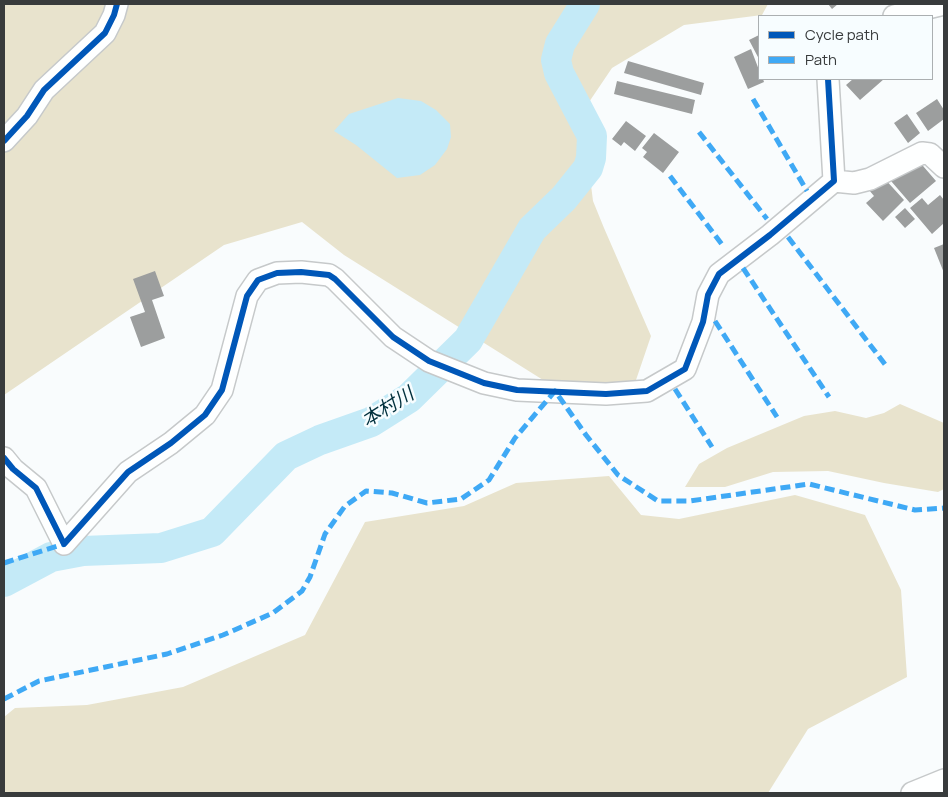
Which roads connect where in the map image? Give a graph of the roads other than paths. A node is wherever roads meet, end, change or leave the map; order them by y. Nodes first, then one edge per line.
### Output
1 (117, 4) edge
2 (944, 4) edge
3 (898, 15) edge
4 (828, 80) edge
5 (4, 141) edge
6 (944, 167) edge
7 (834, 181) junction
8 (4, 458) edge
9 (944, 780) edge
10 (912, 793) edge

1 - 5 street
2 - 3 street
4 - 7 street
6 - 7 street
7 - 8 street
9 - 10 street

